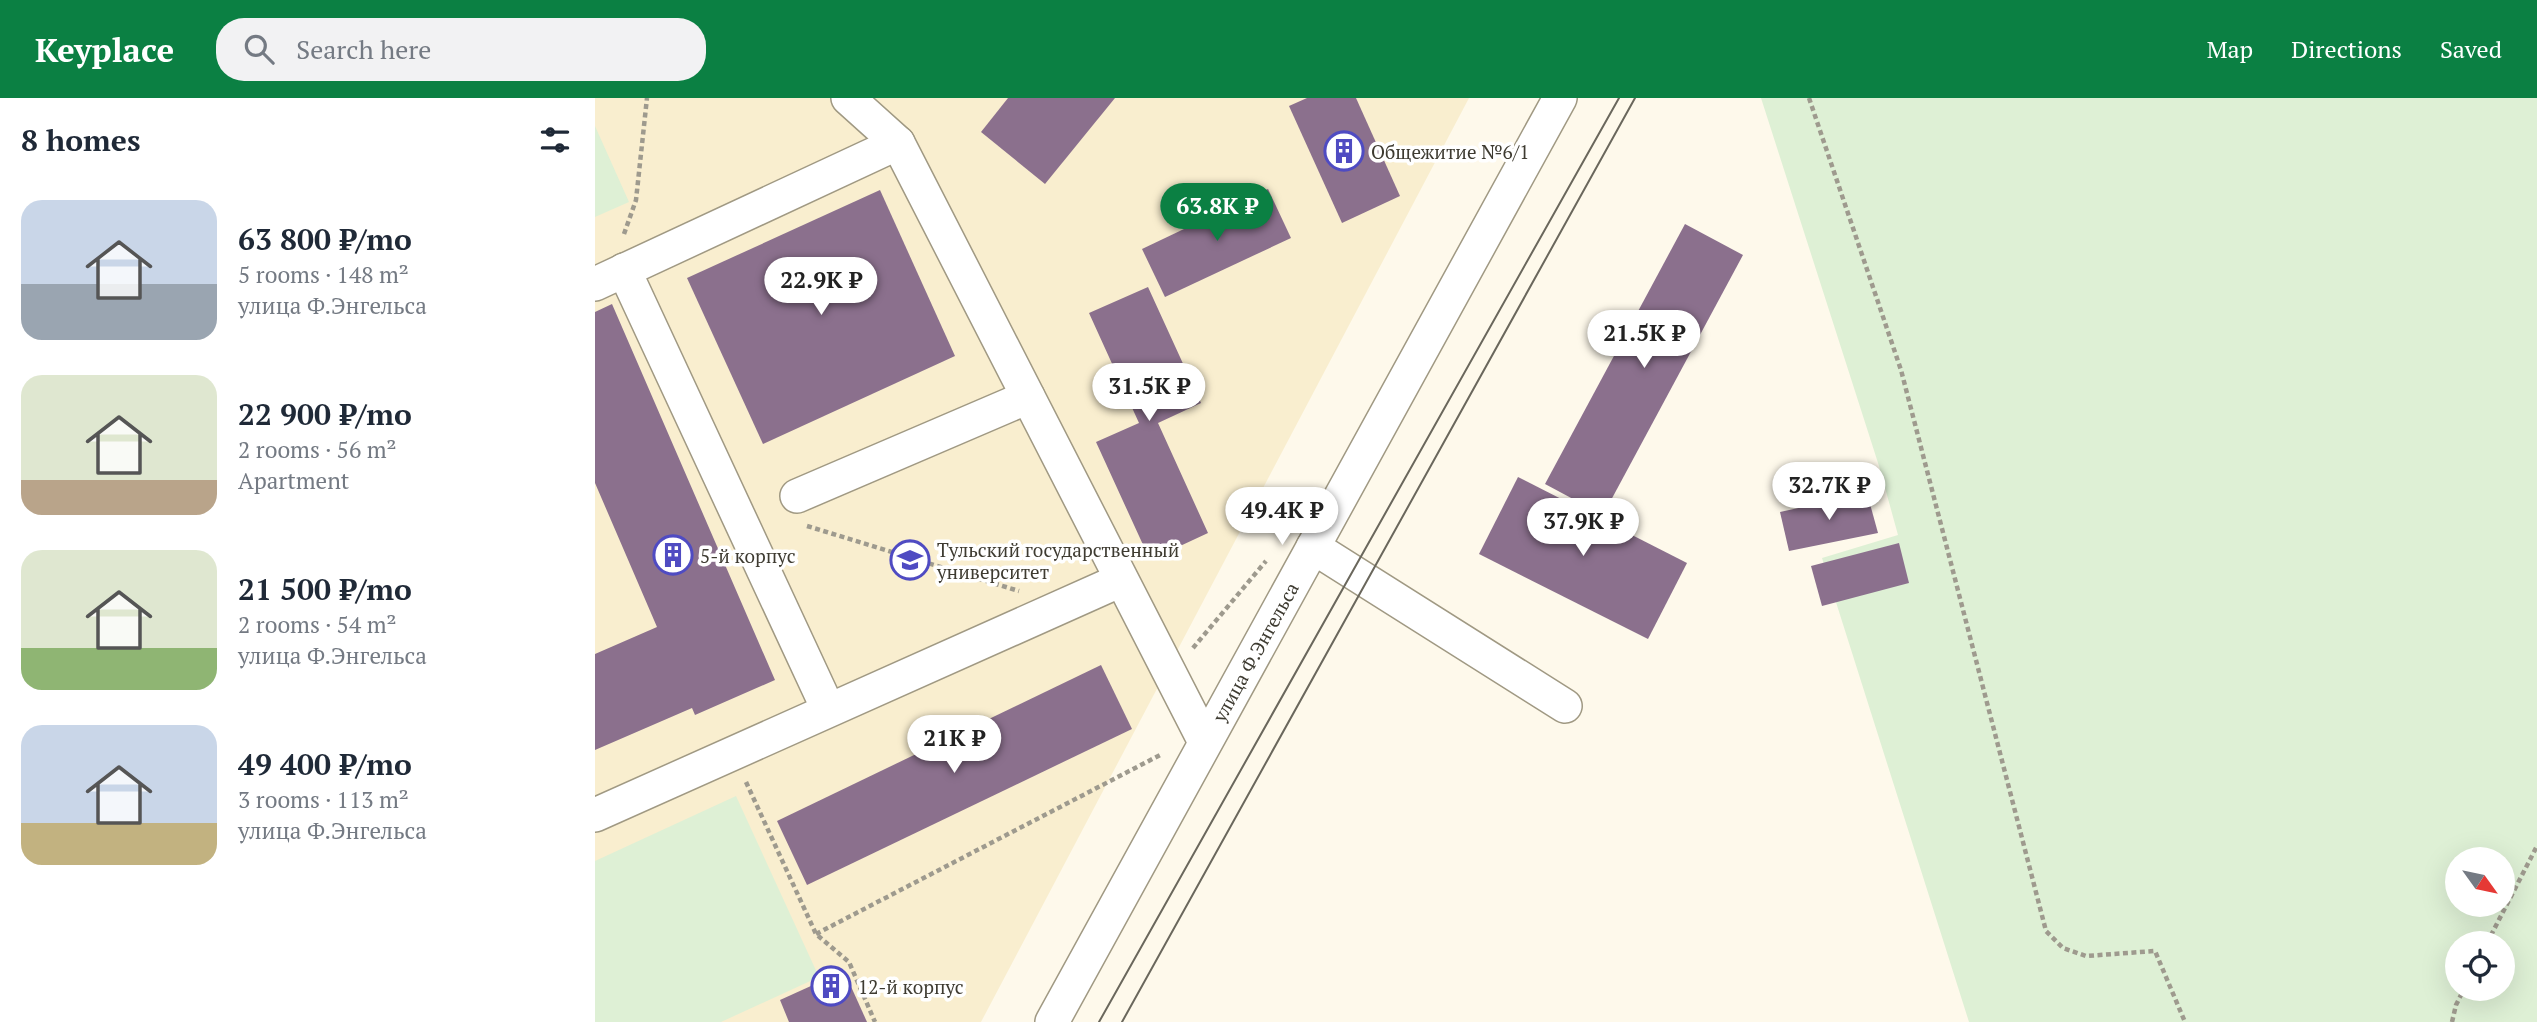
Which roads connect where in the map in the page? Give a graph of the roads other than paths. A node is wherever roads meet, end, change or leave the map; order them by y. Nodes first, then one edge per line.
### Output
1 (848, 98) edge
2 (1560, 98) edge
3 (898, 143) junction
4 (609, 277) edge
5 (1028, 397) junction
6 (798, 510) road end
7 (1313, 547) junction
8 (1121, 580) junction
9 (1566, 706) dead end
10 (828, 709) junction
11 (1205, 742) junction
12 (595, 815) edge
13 (1052, 1022) edge

1 - 3 street
2 - 7 street, улица Ф.Энгельса
3 - 4 street
3 - 5 street
4 - 10 street
5 - 6 street
5 - 8 street
7 - 9 street
7 - 11 street, улица Ф.Энгельса
8 - 10 street
8 - 11 street
10 - 12 street
11 - 13 street, улица Ф.Энгельса

